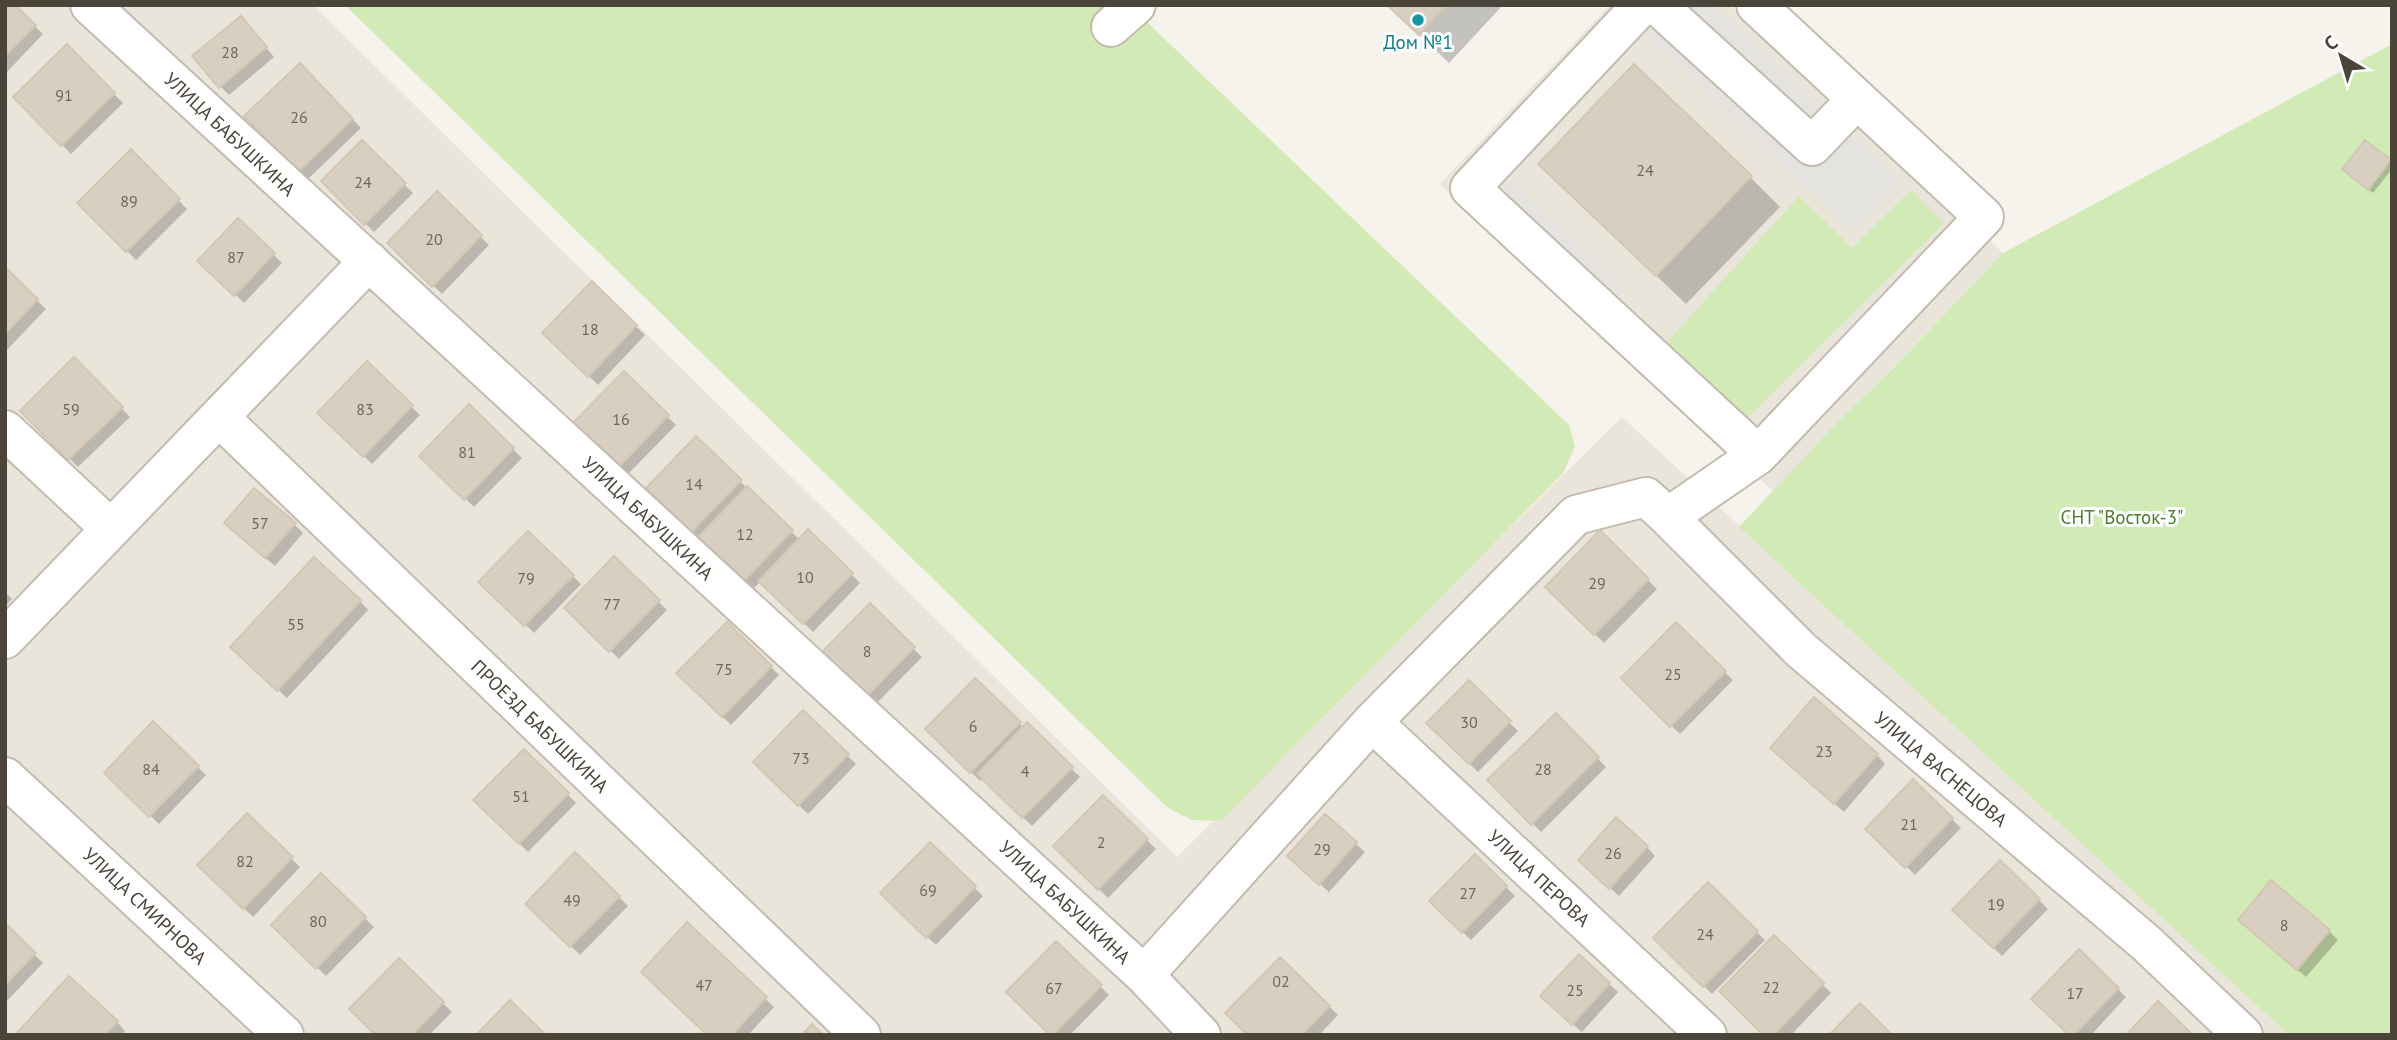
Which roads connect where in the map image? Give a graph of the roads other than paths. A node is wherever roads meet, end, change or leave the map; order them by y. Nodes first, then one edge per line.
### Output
1 (90, 5) edge
2 (1642, 5) edge
3 (1657, 5) edge
4 (1756, 5) edge
5 (1857, 99) junction
6 (369, 261) junction
7 (219, 417) junction
8 (5, 430) edge
9 (1758, 455) junction
10 (1657, 507) junction
11 (111, 529) junction
12 (5, 639) edge
13 (1371, 722) junction
14 (5, 776) edge
15 (1144, 975) junction
16 (284, 1035) edge
17 (861, 1035) edge
18 (1201, 1035) edge
19 (1707, 1035) edge
20 (2243, 1035) edge

1 - 6 street, УЛИЦА БАБУШКИНА
2 - 9 street
3 - 5 street
4 - 5 street
5 - 9 street
6 - 7 street
6 - 15 street, УЛИЦА БАБУШКИНА
7 - 11 street
7 - 17 street, ПРОЕЗД БАБУШКИНА
8 - 11 street
9 - 10 street
10 - 13 street
10 - 20 street, УЛИЦА ВАСНЕЦОВА
11 - 12 street
13 - 15 street
13 - 19 street, УЛИЦА ПЕРОВА
14 - 16 street, УЛИЦА СМИРНОВА
15 - 18 street, УЛИЦА БАБУШКИНА

